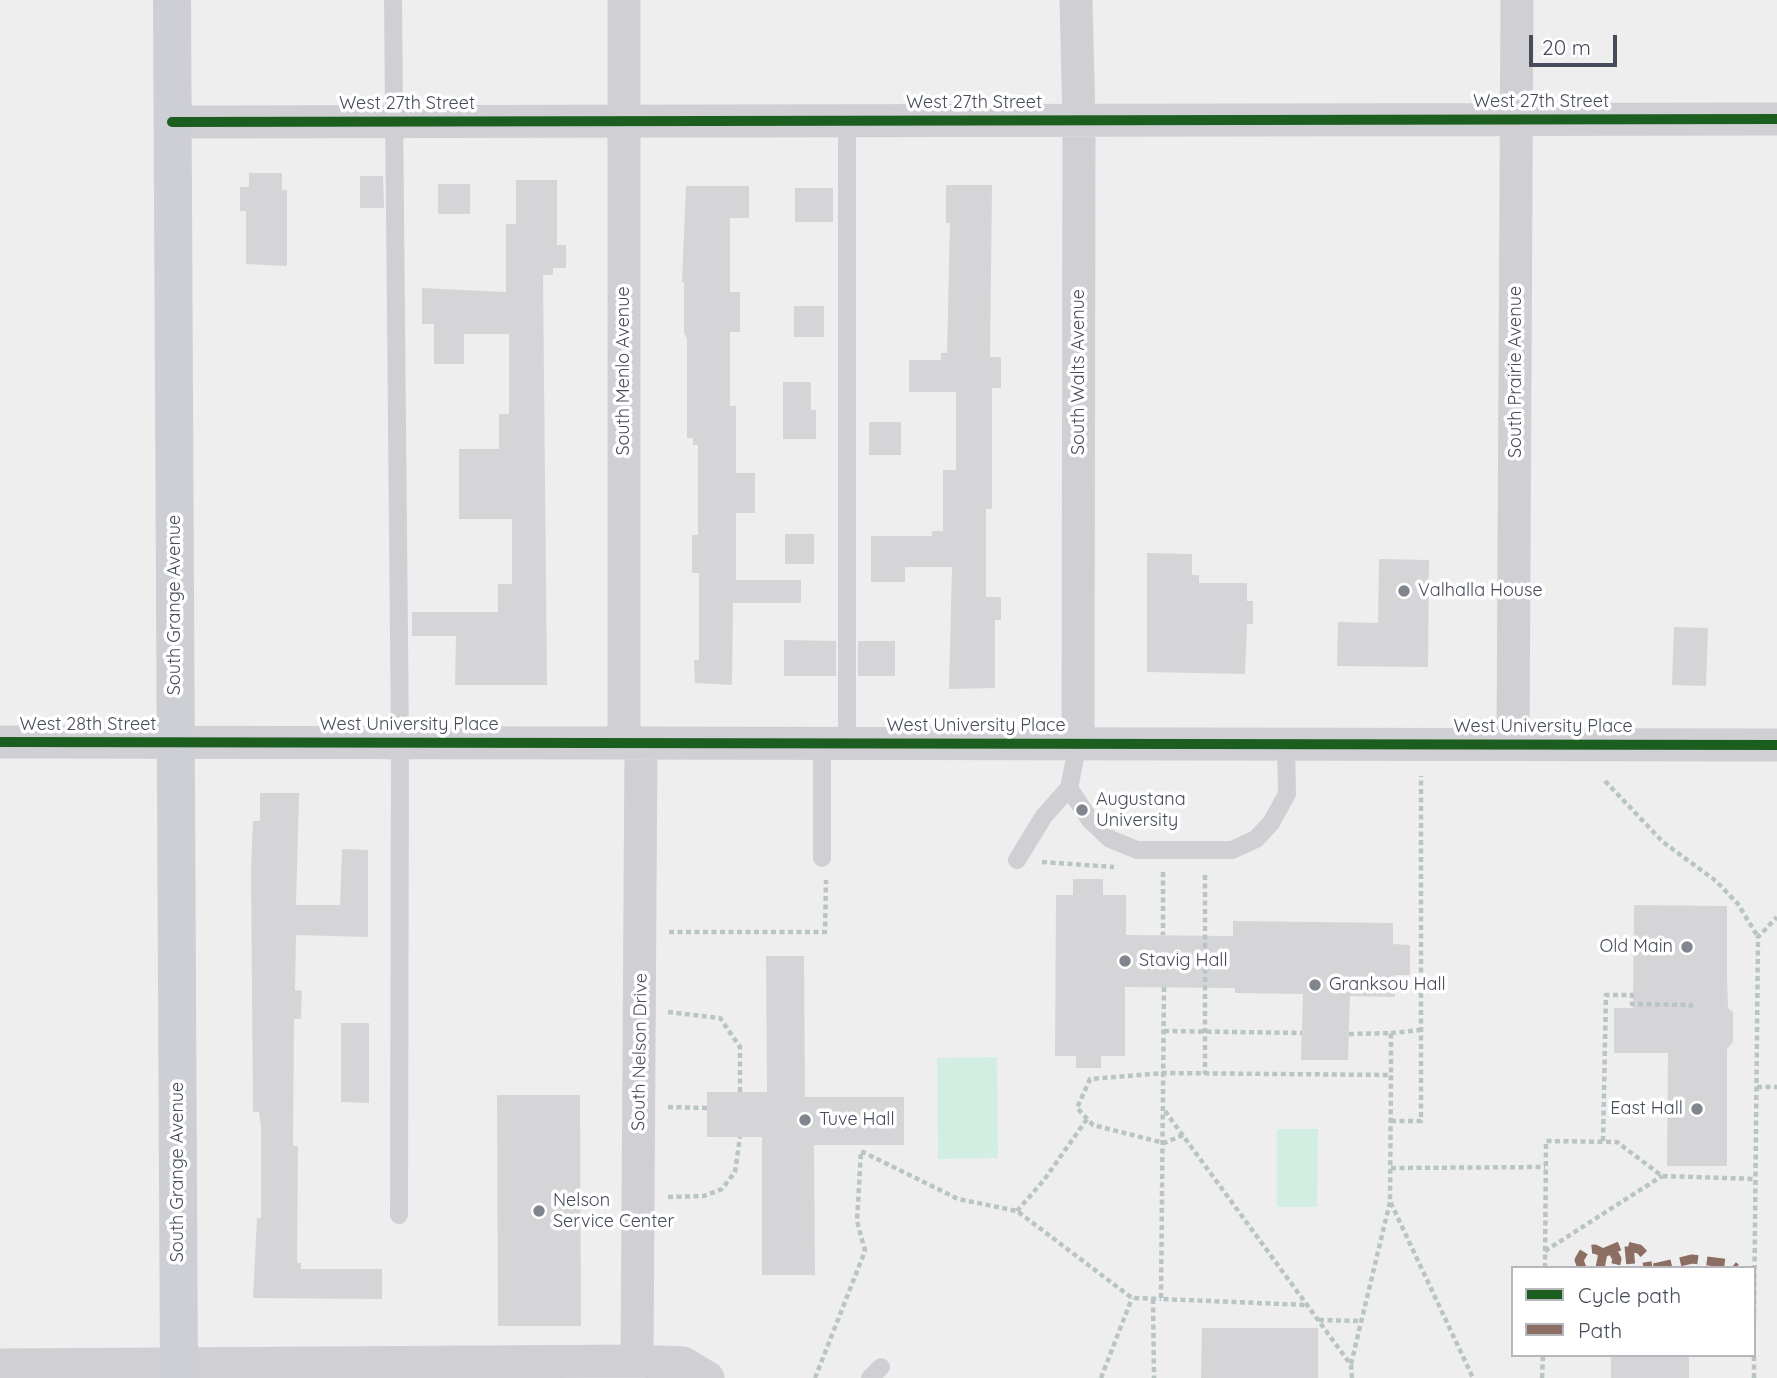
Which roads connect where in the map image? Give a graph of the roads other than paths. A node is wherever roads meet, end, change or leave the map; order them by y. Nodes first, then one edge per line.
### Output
1 (172, 0) edge
2 (394, 0) edge
3 (624, 0) edge
4 (1076, 0) edge
5 (1517, 0) edge
6 (1777, 119) edge
7 (1518, 120) junction
8 (394, 121) junction
9 (624, 121) junction
10 (847, 121) junction
11 (1079, 121) junction
12 (172, 122) junction
13 (0, 742) edge
14 (176, 742) junction
15 (400, 743) junction
16 (632, 743) junction
17 (834, 743) junction
18 (1078, 744) junction
19 (1286, 744) junction
20 (1513, 744) junction
21 (1777, 745) edge
22 (1069, 788) junction
23 (1017, 860) road end
24 (824, 864) road end
25 (399, 1215) dead end
26 (637, 1361) junction
27 (0, 1365) edge
28 (179, 1371) edge
29 (558, 1371) edge
30 (708, 1378) edge

1 - 12 street, South Grange Avenue
2 - 8 lane
3 - 9 street, South Menlo Avenue
4 - 11 street, South Walts Avenue
5 - 7 street, South Prairie Avenue
6 - 7 street, West 27th Street
7 - 11 street, West 27th Street
7 - 20 street, South Prairie Avenue
8 - 9 street, West 27th Street
8 - 12 street, West 27th Street
8 - 15 lane
9 - 10 street, West 27th Street
9 - 16 street, South Menlo Avenue
10 - 11 street, West 27th Street
10 - 17 lane
11 - 18 street, South Walts Avenue
12 - 14 street, South Grange Avenue
13 - 14 street, West 28th Street
14 - 15 street, West University Place
14 - 28 street, South Grange Avenue
15 - 16 street, West University Place
15 - 25 lane
16 - 17 street, West University Place
16 - 26 street, South Nelson Drive
17 - 18 street, West University Place
17 - 24 lane
18 - 19 street, West University Place
18 - 22 lane
19 - 20 street, West University Place
19 - 22 lane
20 - 21 street, West University Place
22 - 23 lane
26 - 29 street
26 - 30 street
27 - 28 street
28 - 29 street

